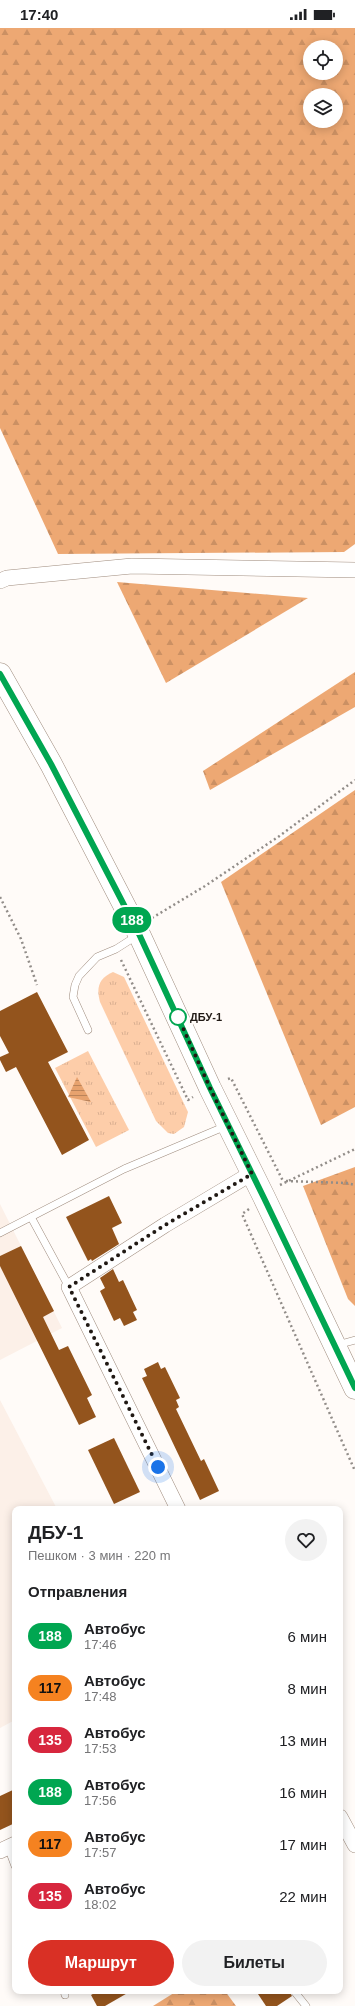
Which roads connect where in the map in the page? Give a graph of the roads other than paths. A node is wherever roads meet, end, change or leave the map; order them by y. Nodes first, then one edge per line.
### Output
1 (355, 570) edge
2 (0, 581) edge
3 (0, 674) edge
4 (139, 934) junction
5 (88, 1030) dead end
6 (228, 1125) junction
7 (252, 1174) junction
8 (31, 1217) junction
9 (0, 1233) edge
10 (69, 1287) junction
11 (345, 1343) edge
12 (355, 1388) edge
13 (177, 1506) edge
14 (343, 1823) edge
15 (355, 1845) edge
16 (8, 1848) edge
17 (12, 1858) edge
18 (296, 1994) edge
19 (306, 2006) edge

1 - 2 street
3 - 4 main road
4 - 5 lane
4 - 6 main road
6 - 7 main road
6 - 8 lane
7 - 10 street
7 - 11 main road
8 - 9 lane
8 - 10 lane
10 - 13 street
11 - 12 main road
14 - 15 street
16 - 17 lane
18 - 19 lane

